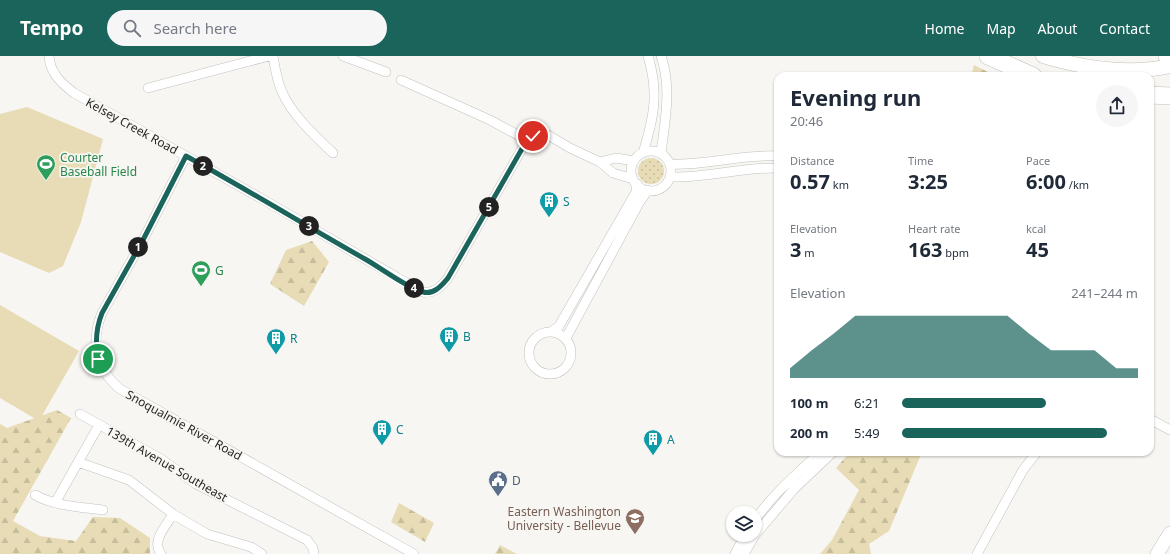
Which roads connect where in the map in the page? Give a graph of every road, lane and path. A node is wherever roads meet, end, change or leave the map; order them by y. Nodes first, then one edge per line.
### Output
1 (49, 56) edge
2 (269, 56) edge
3 (273, 56) edge
4 (343, 56) edge
5 (648, 56) edge
6 (661, 56) edge
7 (988, 56) edge
8 (1043, 56) edge
9 (1167, 56) edge
10 (1170, 57) edge
11 (1170, 66) edge
12 (386, 72) dead end
13 (1025, 72) edge
14 (401, 80) dead end
15 (148, 88) dead end
16 (1154, 95) edge
17 (1170, 96) edge
18 (527, 140) junction
19 (334, 153) dead end
20 (643, 153) junction
21 (660, 153) junction
22 (186, 156) junction
23 (774, 156) edge
24 (634, 161) junction
25 (600, 162) junction
26 (670, 164) junction
27 (774, 168) edge
28 (670, 177) junction
29 (635, 182) junction
30 (648, 190) junction
31 (552, 331) junction
32 (566, 338) junction
33 (80, 414) dead end
34 (1154, 421) edge
35 (98, 425) junction
36 (1170, 430) edge
37 (816, 456) edge
38 (829, 456) edge
39 (1034, 456) edge
40 (78, 462) junction
41 (35, 495) dead end
42 (55, 503) junction
43 (103, 510) dead end
44 (762, 510) edge
45 (173, 514) junction
46 (762, 527) edge
47 (1170, 533) edge
48 (741, 542) edge
49 (751, 542) edge
50 (160, 554) edge
51 (262, 554) edge
52 (314, 554) edge
53 (414, 554) edge
54 (735, 554) edge
55 (744, 554) edge
56 (976, 554) edge
57 (1157, 554) edge

1 - 22 street, Kelsey Creek Road
2 - 15 street
3 - 19 street
4 - 12 street
5 - 20 street
6 - 21 street
7 - 13 highway
8 - 11 main road
9 - 10 highway
14 - 18 street
16 - 17 highway
18 - 22 street, Kelsey Creek Road
18 - 25 street
20 - 21 street
20 - 24 street
21 - 26 street
22 - 53 street, Snoqualmie River Road
23 - 26 street
24 - 25 street
24 - 29 street
25 - 29 street
26 - 28 street
27 - 28 street
28 - 30 street
29 - 30 street
29 - 31 street
30 - 32 street
31 - 32 street
31 - 32 street
33 - 35 street, 139th Avenue Southeast
34 - 36 street
35 - 40 street, 139th Avenue Southeast
35 - 52 street, 139th Avenue Southeast
37 - 44 street
38 - 46 street
39 - 56 street
40 - 42 street, 139th Avenue Southeast
40 - 45 street
41 - 42 street
42 - 43 street
45 - 50 street
45 - 51 street
47 - 57 main road
48 - 54 street
49 - 55 street

